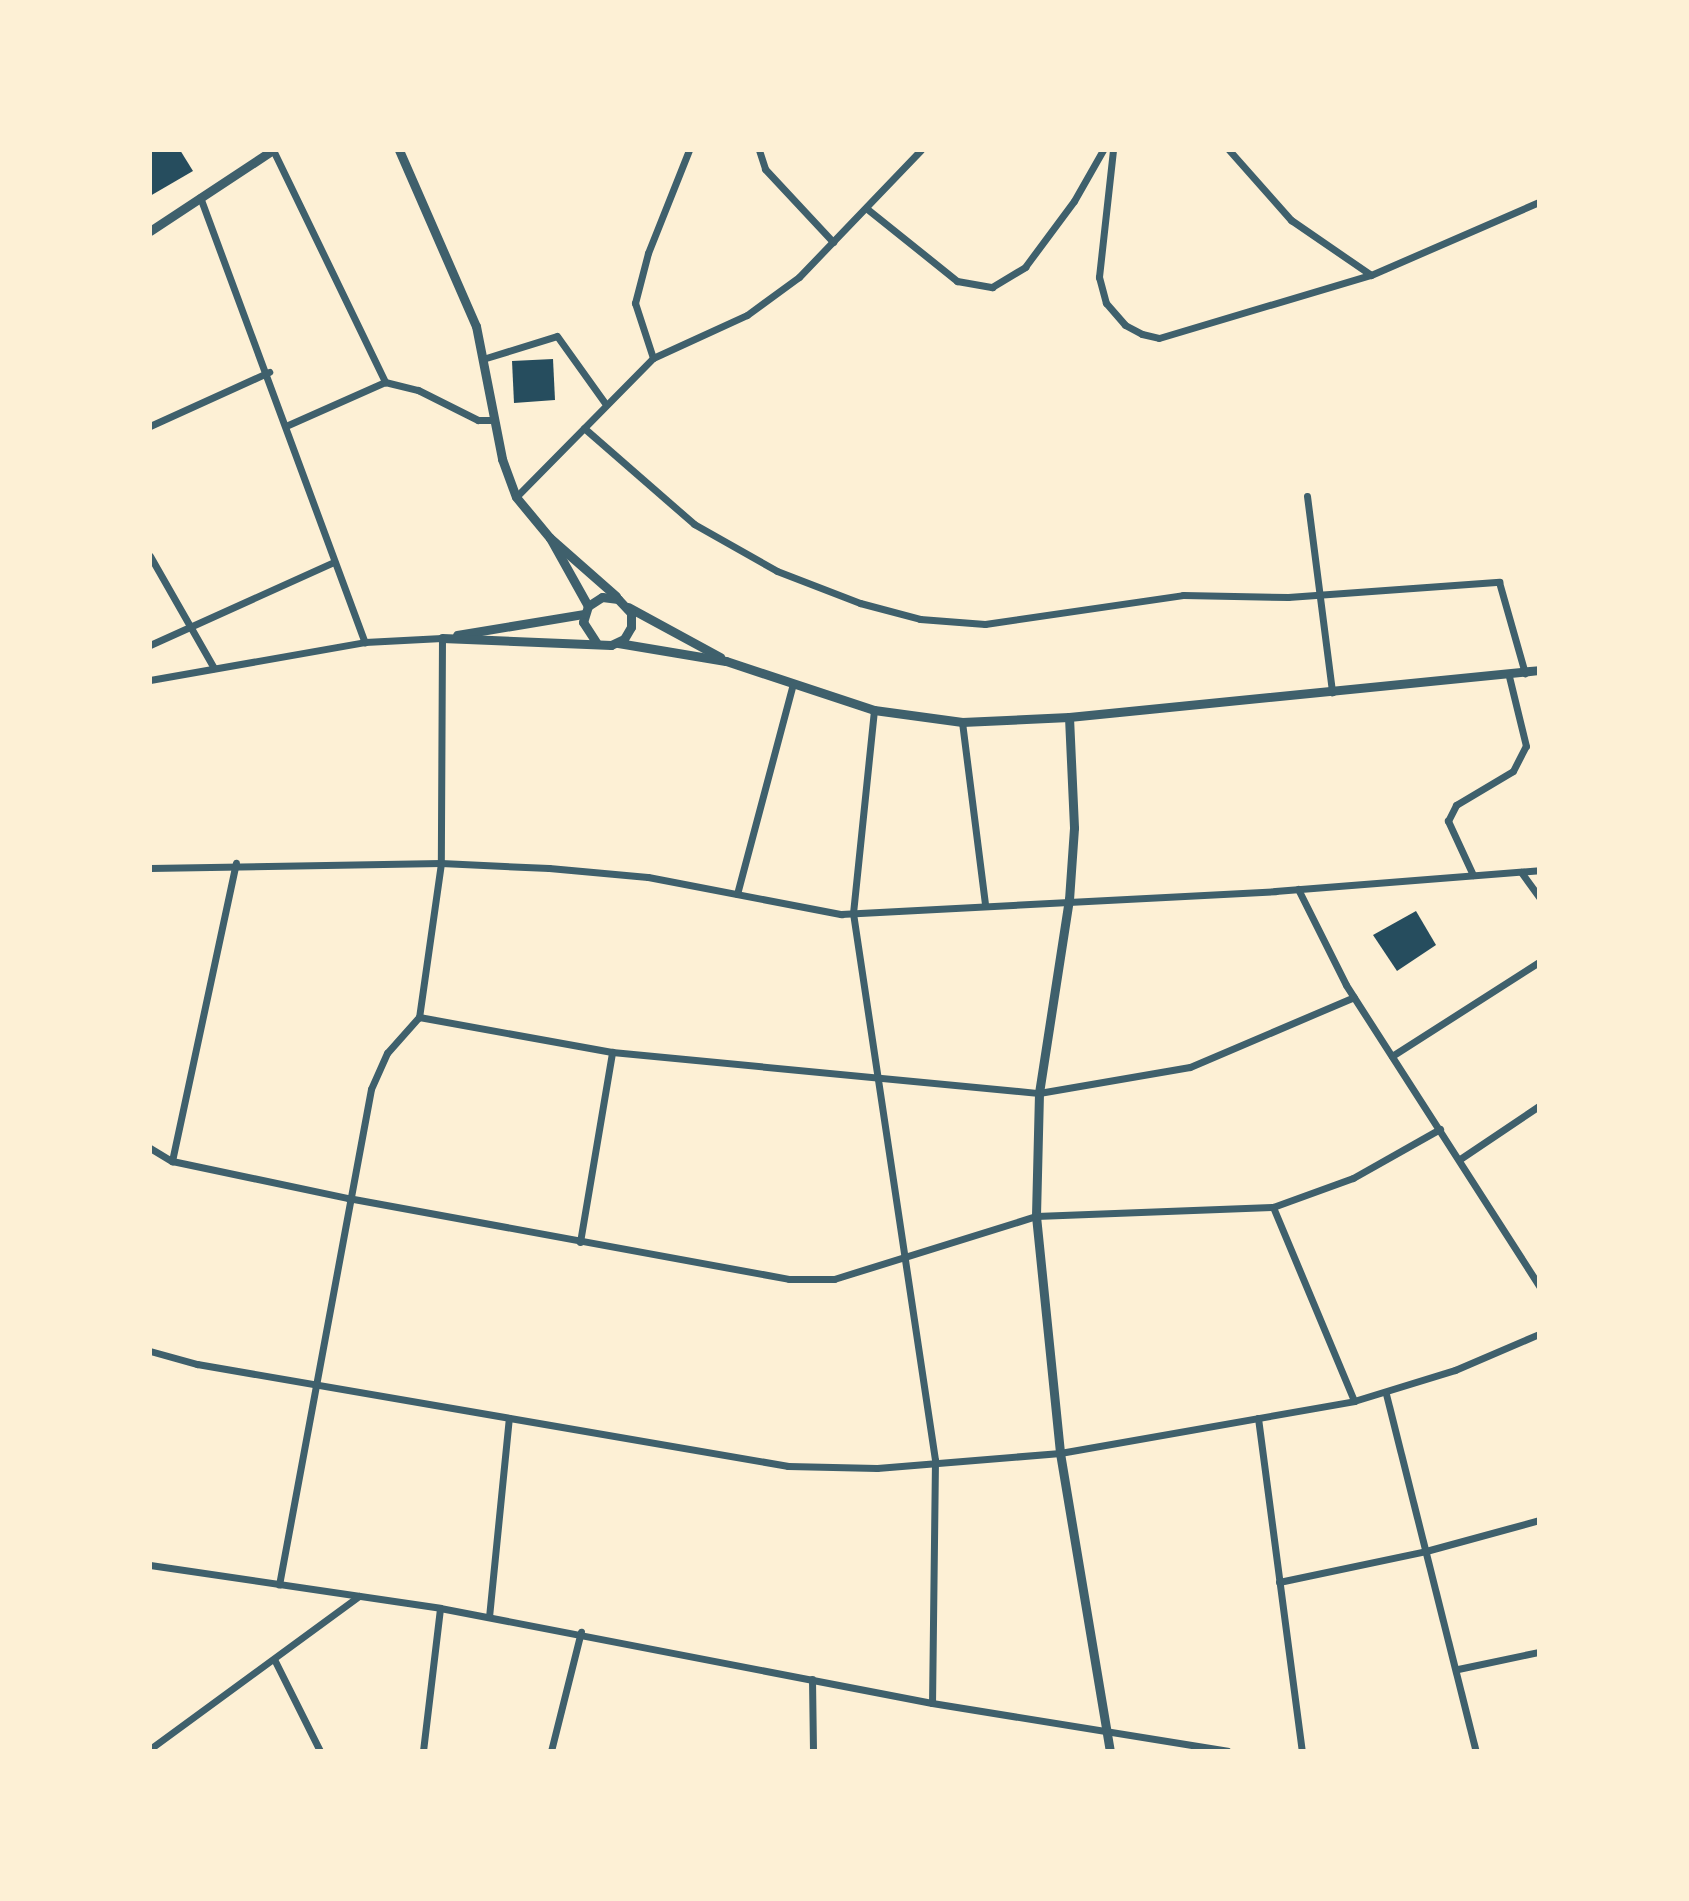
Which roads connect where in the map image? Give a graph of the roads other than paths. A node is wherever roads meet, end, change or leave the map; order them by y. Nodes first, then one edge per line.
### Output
1 (273, 150) edge
2 (399, 150) edge
3 (689, 150) edge
4 (759, 150) edge
5 (921, 150) edge
6 (1103, 150) edge
7 (1113, 150) edge
8 (1229, 150) edge
9 (200, 197) junction
10 (1539, 202) edge
11 (866, 208) junction
12 (150, 231) edge
13 (833, 242) junction
14 (1371, 275) junction
15 (486, 358) junction
16 (653, 358) junction
17 (269, 372) junction
18 (385, 382) junction
19 (605, 403) junction
20 (494, 420) junction
21 (288, 425) junction
22 (150, 426) edge
23 (584, 428) junction
24 (1307, 496) dead end
25 (516, 497) junction
26 (550, 538) junction
27 (150, 556) edge
28 (334, 562) junction
29 (1319, 594) junction
30 (618, 599) junction
31 (628, 607) junction
32 (586, 610) junction
33 (191, 627) junction
34 (442, 638) junction
35 (365, 642) junction
36 (596, 642) junction
37 (618, 643) junction
38 (150, 645) edge
39 (726, 661) junction
40 (214, 668) junction
41 (1539, 670) edge
42 (1525, 673) junction
43 (1509, 676) junction
44 (150, 680) edge
45 (793, 683) junction
46 (1332, 692) junction
47 (874, 710) junction
48 (1069, 717) junction
49 (962, 722) junction
50 (236, 863) junction
51 (441, 863) junction
52 (150, 868) edge
53 (1539, 870) edge
54 (1521, 872) junction
55 (1473, 875) junction
56 (1298, 889) junction
57 (737, 894) junction
58 (1539, 897) edge
59 (1069, 899) junction
60 (985, 904) junction
61 (853, 913) junction
62 (1539, 962) edge
63 (1354, 997) junction
64 (419, 1017) junction
65 (612, 1052) junction
66 (1392, 1056) junction
67 (878, 1081) junction
68 (1039, 1093) junction
69 (1539, 1106) edge
70 (1440, 1129) junction
71 (150, 1148) edge
72 (1460, 1159) junction
73 (172, 1161) junction
74 (348, 1198) junction
75 (1273, 1207) junction
76 (1036, 1216) junction
77 (580, 1242) junction
78 (907, 1259) junction
79 (1539, 1286) edge
80 (1539, 1334) edge
81 (150, 1351) edge
82 (314, 1384) junction
83 (1386, 1394) junction
84 (1354, 1401) junction
85 (509, 1418) junction
86 (1258, 1418) junction
87 (1060, 1453) junction
88 (935, 1460) junction
89 (1539, 1520) edge
90 (1426, 1551) junction
91 (150, 1565) edge
92 (1279, 1582) junction
93 (279, 1585) junction
94 (359, 1596) junction
95 (440, 1608) junction
96 (489, 1617) junction
97 (581, 1632) junction
98 (1539, 1652) edge
99 (275, 1661) junction
100 (1458, 1669) junction
101 (812, 1679) junction
102 (932, 1703) junction
103 (1108, 1729) junction
104 (150, 1749) edge
105 (320, 1751) edge
106 (423, 1751) edge
107 (551, 1751) edge
108 (813, 1751) edge
109 (1110, 1751) edge
110 (1227, 1751) edge
111 (1302, 1751) edge
112 (1476, 1751) edge

1 - 9 street
1 - 18 street
2 - 15 street
3 - 16 street
4 - 13 street
5 - 11 street
6 - 11 street
7 - 14 street
8 - 14 street
9 - 12 street
9 - 17 street
10 - 14 street
11 - 13 street
13 - 16 street
15 - 19 street
15 - 20 street
16 - 19 street
17 - 21 street
17 - 22 street
18 - 20 street
18 - 21 street
19 - 23 street
20 - 25 street
21 - 28 street
23 - 25 street
23 - 29 street
24 - 29 street
25 - 26 street
26 - 30 street
26 - 32 street
27 - 33 street
28 - 33 street
28 - 35 street
29 - 42 street
29 - 46 street
30 - 31 street
30 - 32 street
31 - 37 street
31 - 39 street
32 - 34 street
32 - 36 street
33 - 38 street
33 - 40 street
34 - 35 street
34 - 36 street
34 - 51 street
35 - 40 street
36 - 37 street
37 - 39 street
39 - 45 street
40 - 44 street
41 - 42 street
42 - 43 street
43 - 46 street
43 - 55 street
45 - 47 street
45 - 57 street
46 - 48 street
47 - 49 street
47 - 61 street
48 - 49 street
48 - 59 street
49 - 60 street
50 - 51 street
50 - 52 street
50 - 73 street
51 - 57 street
51 - 64 street
53 - 54 street
54 - 55 street
54 - 58 street
55 - 56 street
56 - 59 street
56 - 63 street
57 - 61 street
59 - 60 street
59 - 68 street
60 - 61 street
61 - 67 street
62 - 66 street
63 - 66 street
63 - 68 street
64 - 65 street
64 - 74 street
65 - 67 street
65 - 77 street
66 - 70 street
67 - 68 street
67 - 78 street
68 - 76 street
69 - 72 street
70 - 72 street
70 - 75 street
71 - 73 street
72 - 79 street
73 - 74 street
74 - 77 street
74 - 82 street
75 - 76 street
75 - 84 street
76 - 78 street
76 - 87 street
77 - 78 street
78 - 88 street
80 - 83 street
81 - 82 street
82 - 85 street
82 - 93 street
83 - 84 street
83 - 90 street
84 - 86 street
85 - 88 street
85 - 96 street
86 - 87 street
86 - 92 street
87 - 88 street
87 - 103 street
88 - 102 street
89 - 90 street
90 - 92 street
90 - 100 street
91 - 93 street
92 - 111 street
93 - 94 street
94 - 95 street
94 - 99 street
95 - 96 street
95 - 106 street
96 - 97 street
97 - 101 street
97 - 107 street
98 - 100 street
99 - 104 street
99 - 105 street
100 - 112 street
101 - 102 street
101 - 108 street
102 - 103 street
103 - 109 street
103 - 110 street

